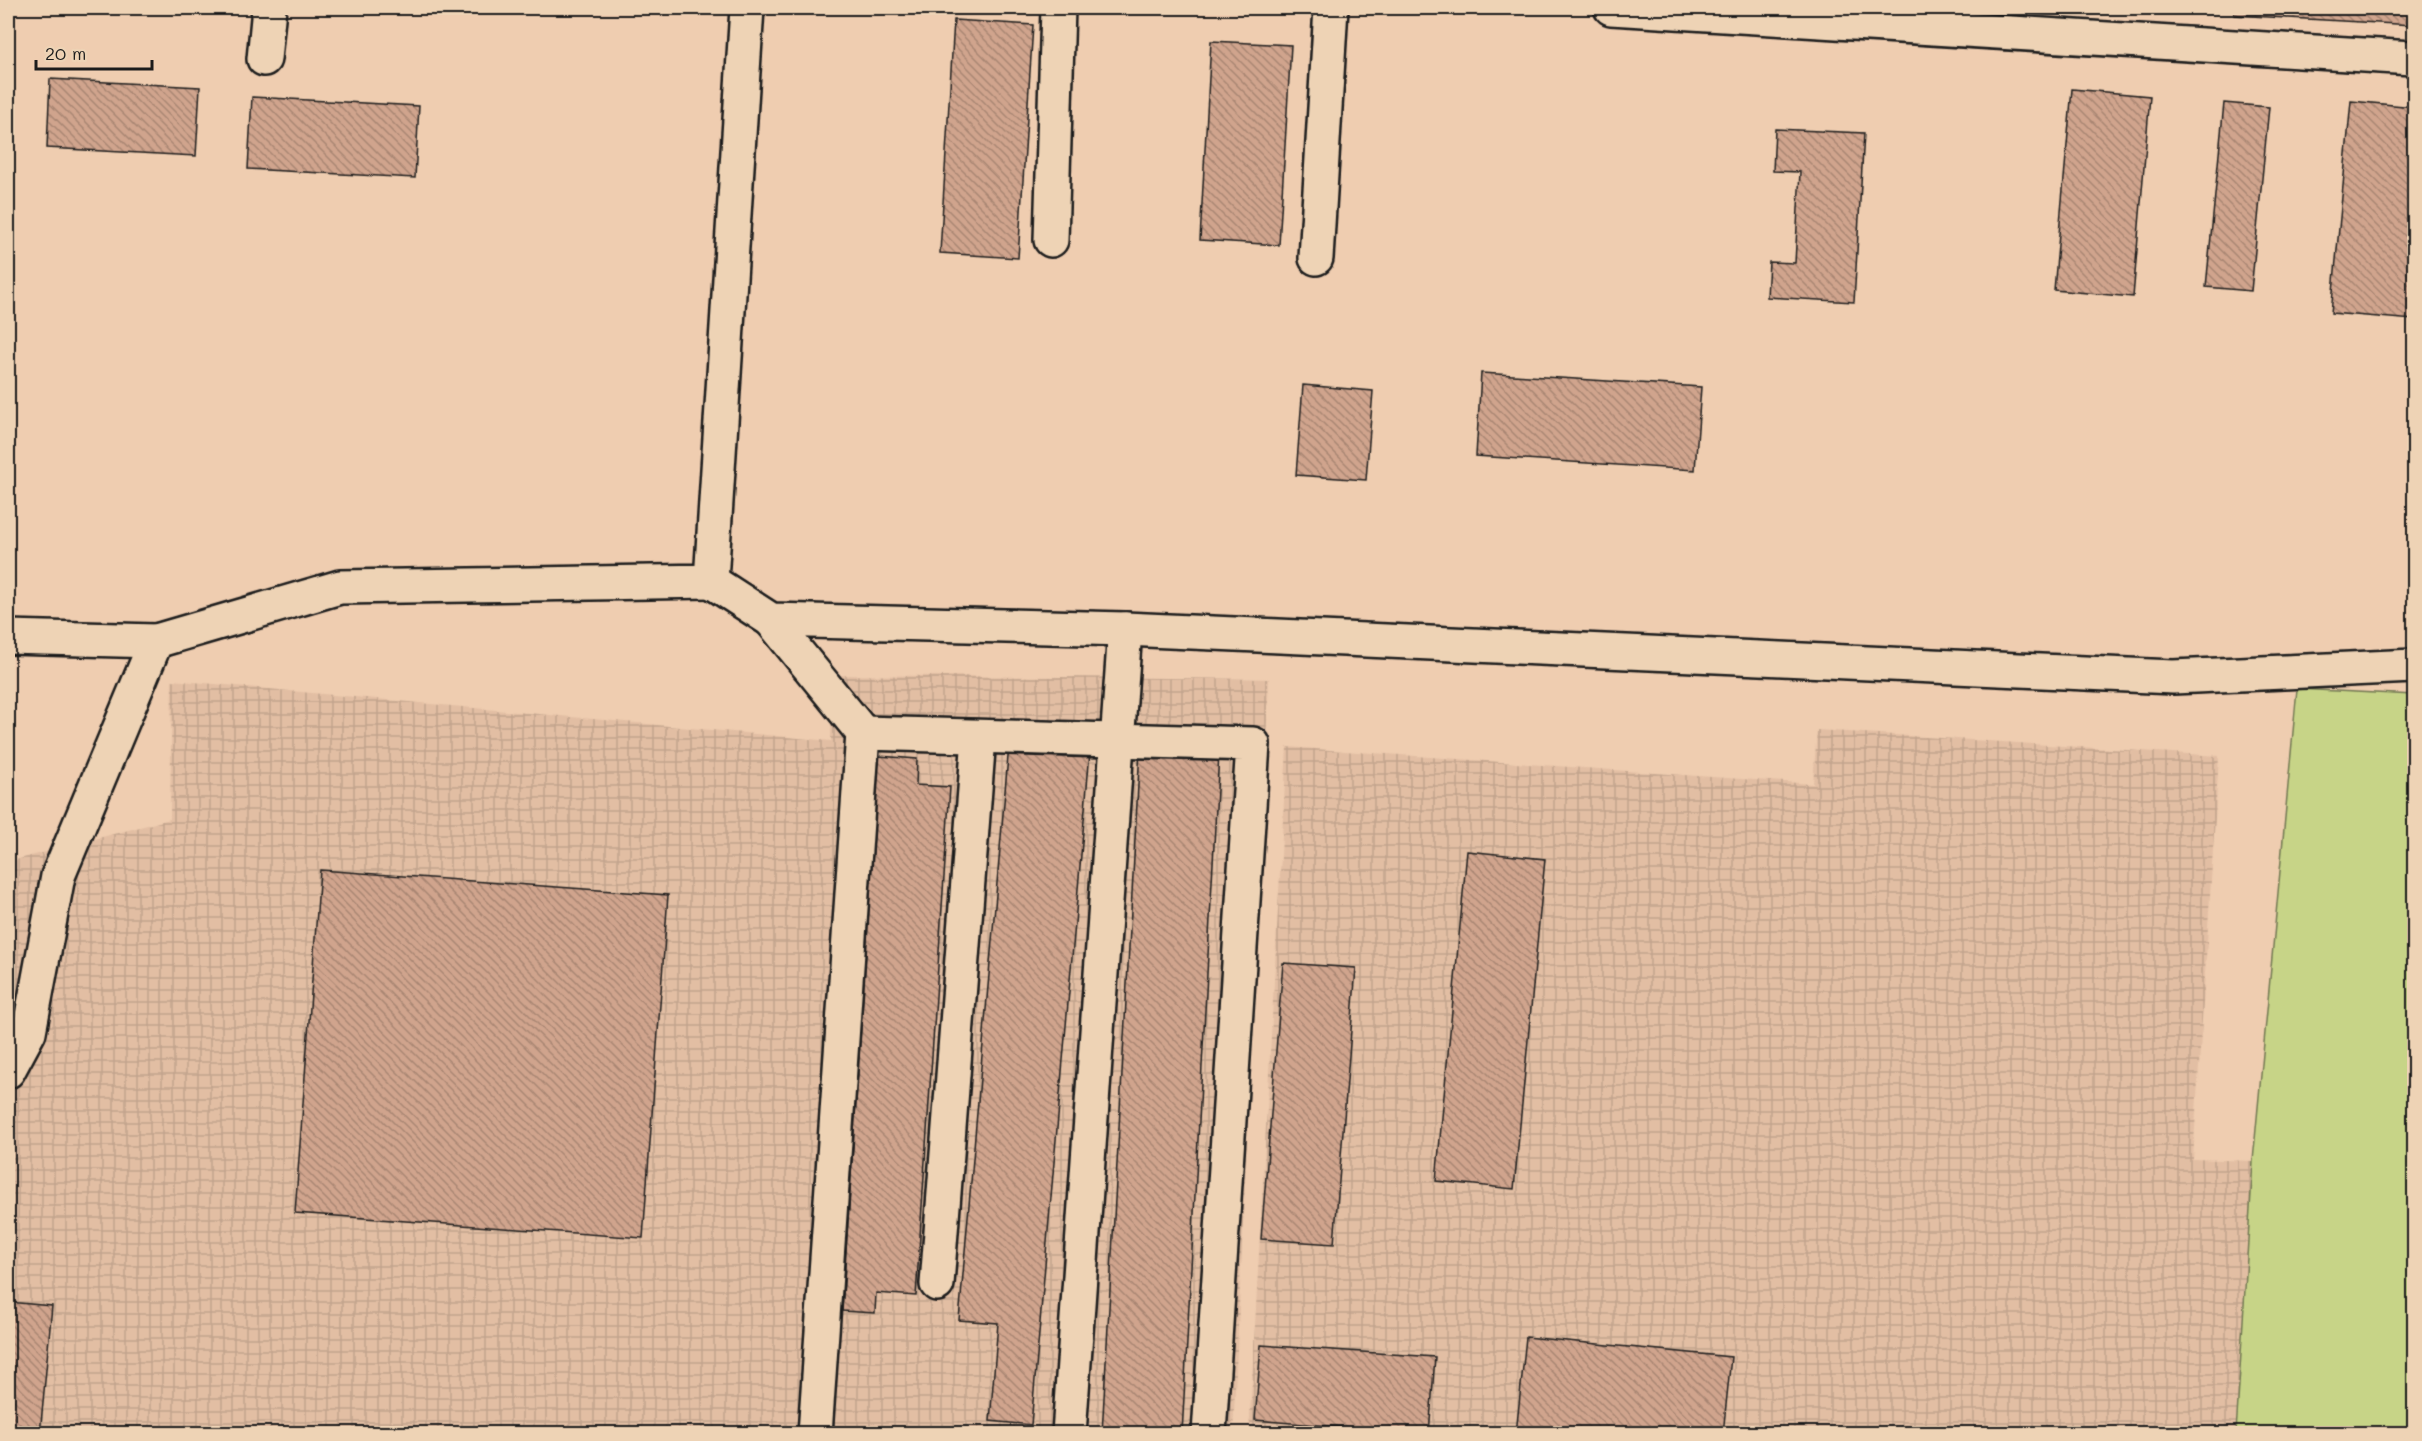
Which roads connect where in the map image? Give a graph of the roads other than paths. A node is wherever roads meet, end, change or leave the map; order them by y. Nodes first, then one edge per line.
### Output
1 (269, 8) edge
2 (747, 8) edge
3 (1058, 8) edge
4 (1331, 8) edge
5 (1611, 8) edge
6 (2412, 58) dead end
7 (264, 59) dead end
8 (1051, 240) dead end
9 (1316, 258) dead end
10 (711, 581) junction
11 (771, 620) junction
12 (1125, 629) junction
13 (8, 636) edge
14 (156, 642) junction
15 (2415, 666) edge
16 (863, 733) junction
17 (979, 736) junction
18 (1117, 740) junction
19 (8, 1071) edge
20 (937, 1284) dead end
21 (814, 1434) edge
22 (1069, 1434) edge
23 (1209, 1434) edge

1 - 7 street
2 - 10 street
3 - 8 street
4 - 9 street
5 - 6 street
10 - 11 street
10 - 14 street
11 - 12 street
11 - 16 street
12 - 15 street
12 - 18 street
13 - 14 street
14 - 19 street
16 - 17 street
16 - 21 street
17 - 18 street
17 - 20 street
18 - 22 street
18 - 23 street

